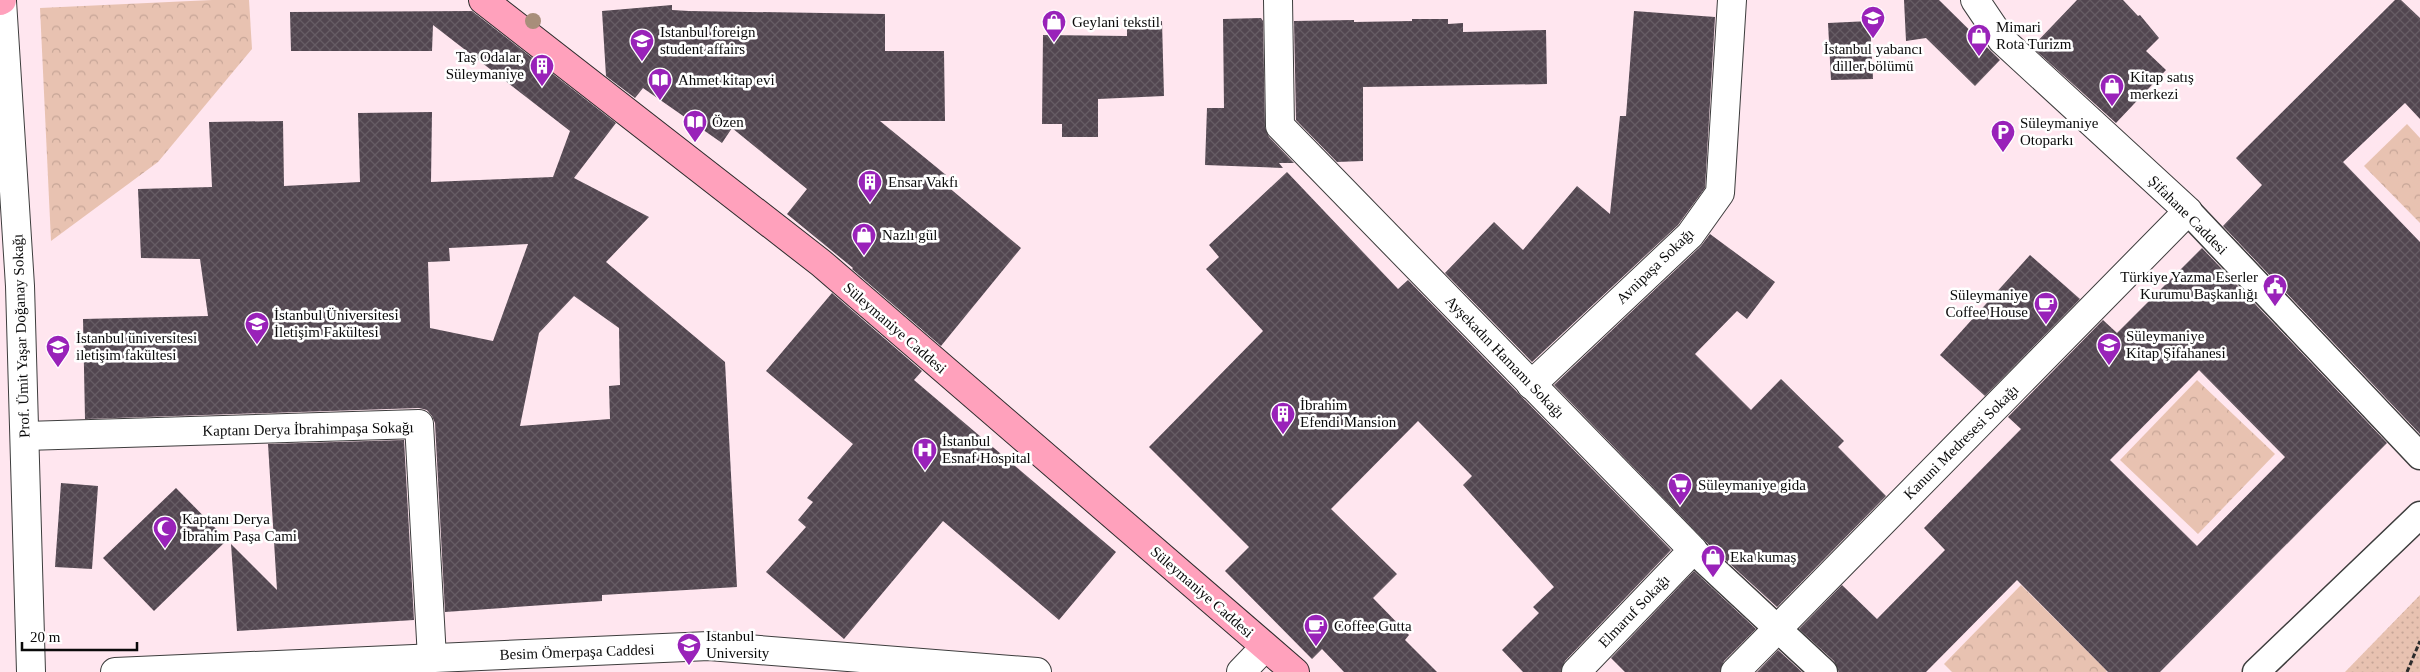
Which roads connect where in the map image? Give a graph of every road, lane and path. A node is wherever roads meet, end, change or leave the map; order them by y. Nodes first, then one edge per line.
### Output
1 (1, 0) edge
2 (482, 0) edge
3 (1278, 0) edge
4 (1732, 0) edge
5 (1974, 0) edge
6 (2188, 211) junction
7 (1531, 385) junction
8 (25, 436) junction
9 (2420, 456) edge
10 (2420, 515) edge
11 (1693, 550) junction
12 (1778, 628) junction
13 (2420, 641) edge
14 (1265, 647) junction
15 (432, 658) junction
16 (32, 672) edge
17 (115, 672) edge
18 (1038, 672) edge
19 (1241, 672) edge
20 (1295, 672) edge
21 (1576, 672) edge
22 (1735, 672) edge
23 (1824, 672) edge
24 (2256, 672) edge
25 (2408, 672) edge

1 - 8 street, Prof. Ümit Yaşar Doğanay Sokağı
2 - 14 main road, Süleymaniye Caddesi
3 - 7 street, Ayşekadın Hamamı Sokağı
4 - 7 street, Avnipaşa Sokağı
5 - 6 street, Şifahane Caddesi
6 - 9 street, Şifahane Caddesi
6 - 12 street, Kanuni Medresesi Sokağı
7 - 11 street, Ayşekadın Hamamı Sokağı
8 - 15 street, Kaptanı Derya İbrahimpaşa Sokağı
8 - 16 street, Prof. Ümit Yaşar Doğanay Sokağı
10 - 24 street
11 - 12 street, Ayşekadın Hamamı Sokağı
11 - 21 street, Elmaruf Sokağı
12 - 22 street, Kanuni Medresesi Sokağı
12 - 23 street, Ayşekadın Hamamı Sokağı
13 - 25 path
14 - 19 street
14 - 20 main road, Süleymaniye Caddesi
15 - 17 street, Besim Ömerpaşa Caddesi
15 - 18 street, Besim Ömerpaşa Caddesi

